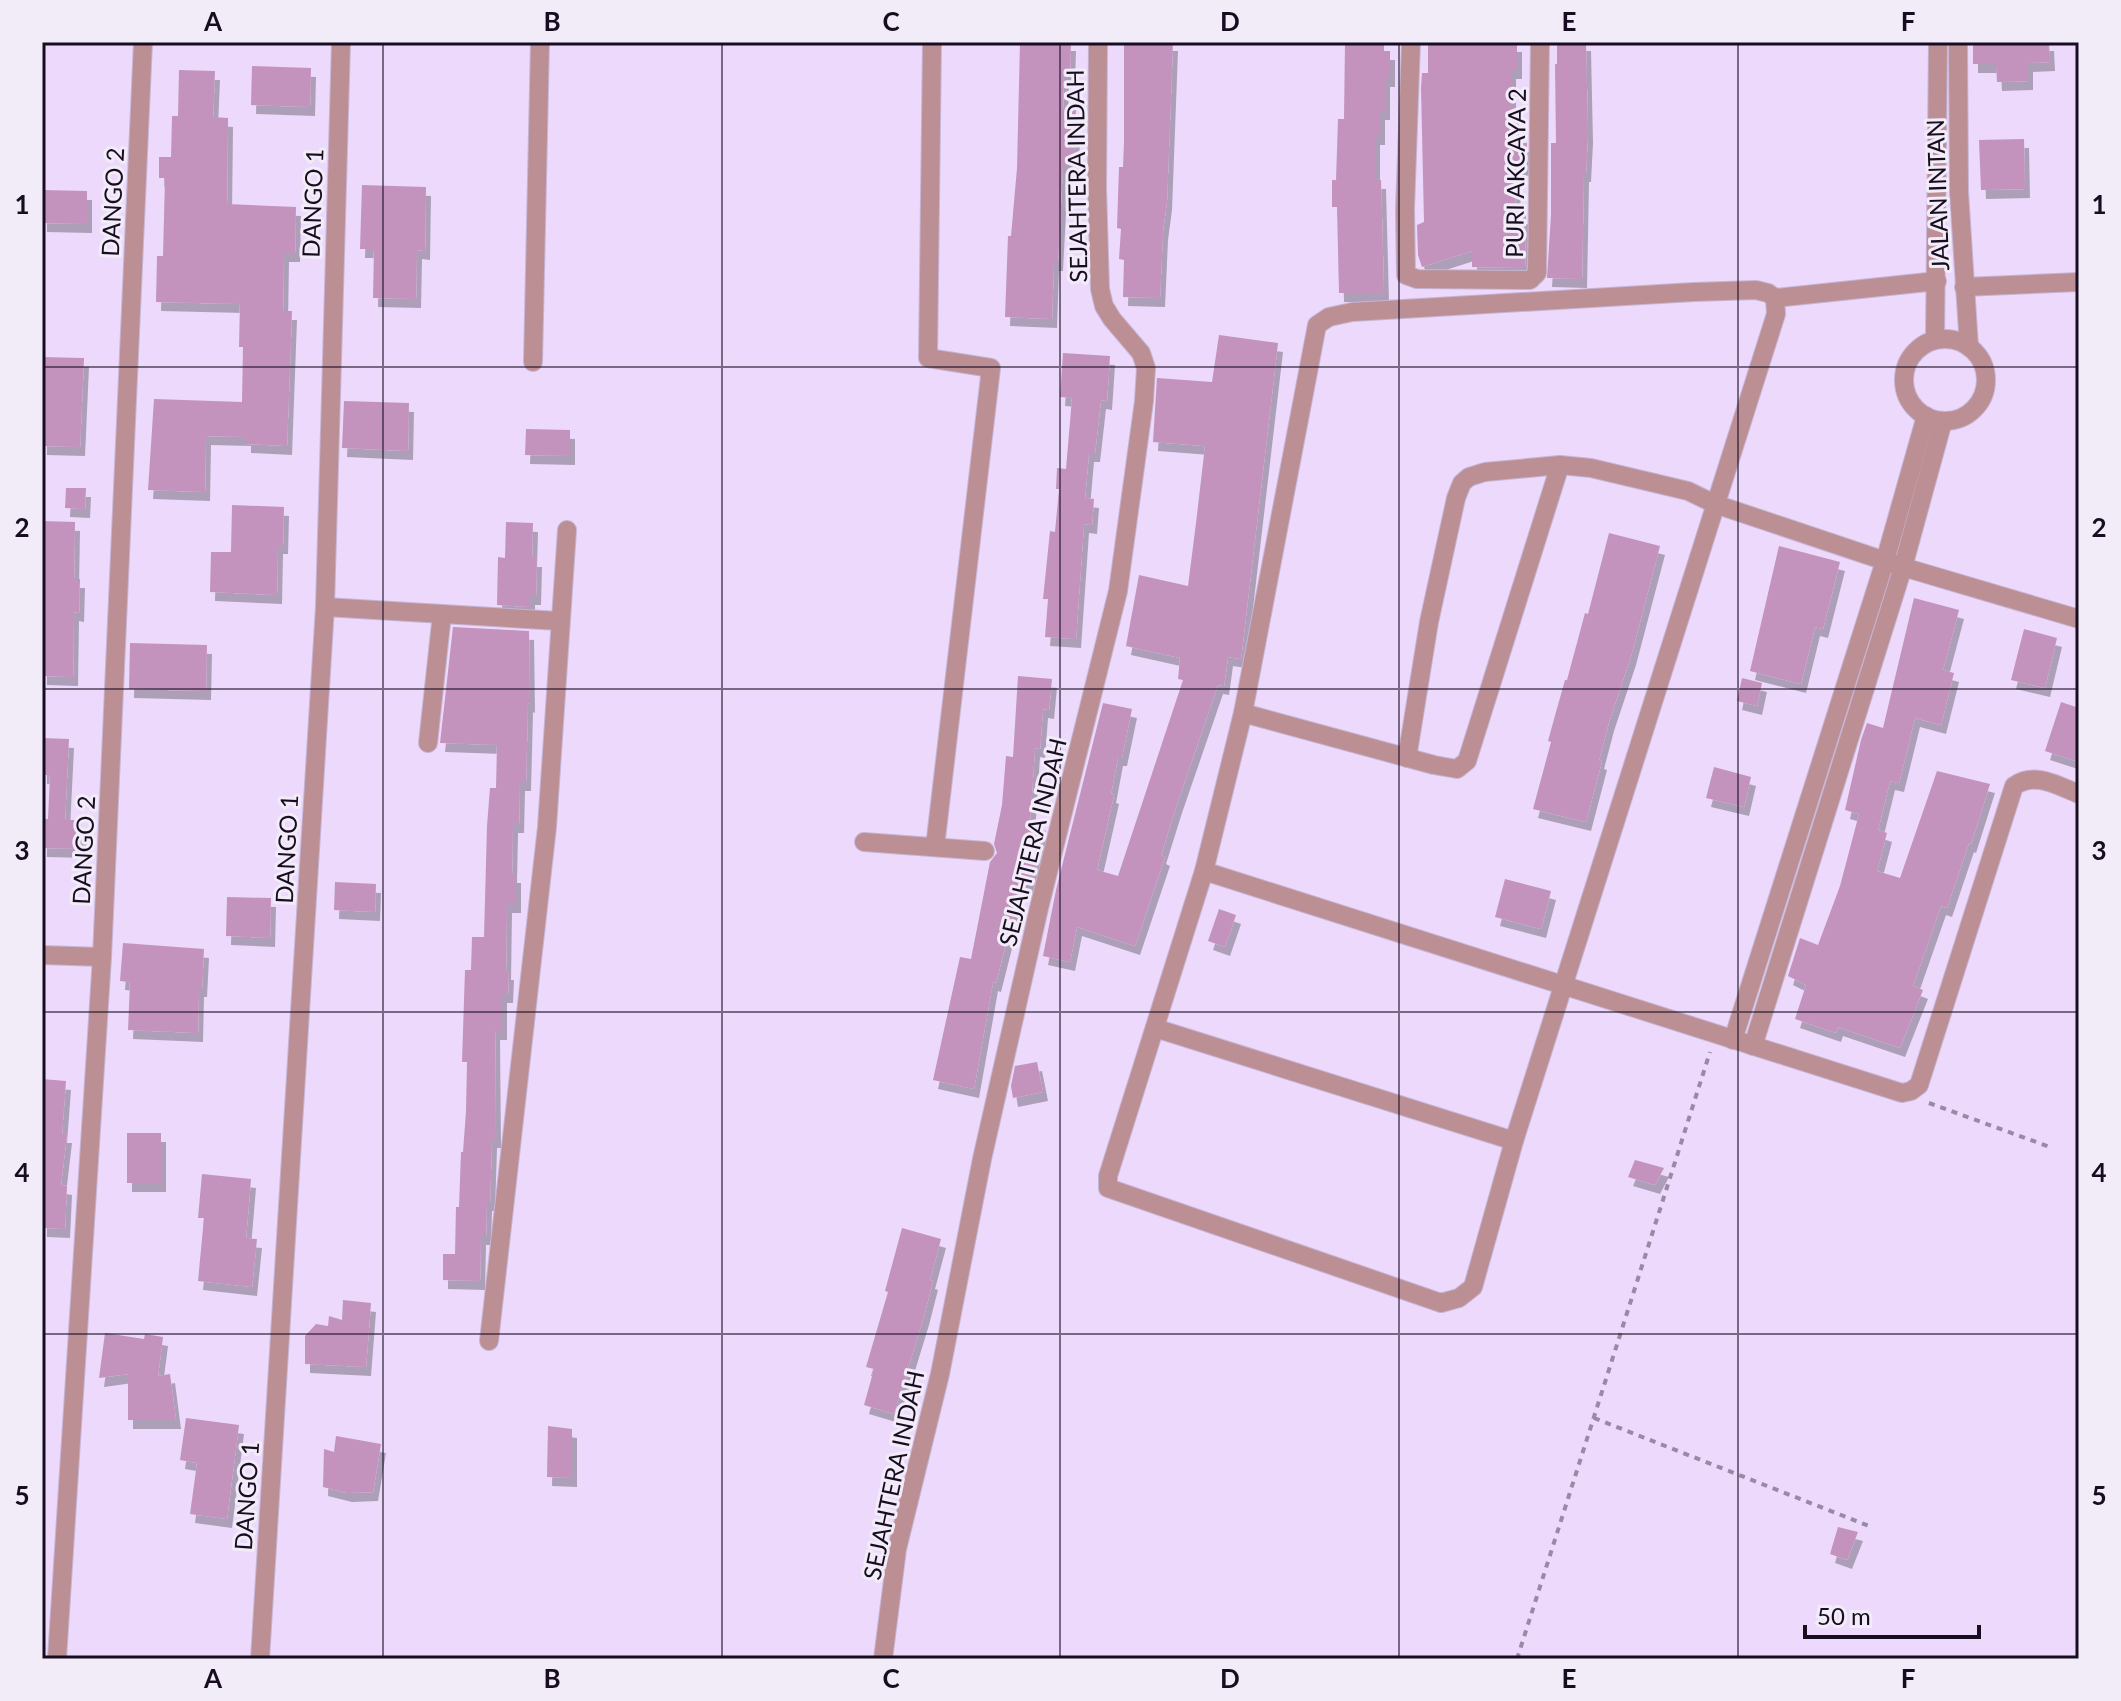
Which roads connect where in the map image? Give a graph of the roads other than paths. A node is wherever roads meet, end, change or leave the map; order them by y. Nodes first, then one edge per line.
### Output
1 (143, 42) edge
2 (341, 42) edge
3 (540, 42) edge
4 (932, 42) edge
5 (1098, 42) edge
6 (1411, 42) edge
7 (1540, 42) edge
8 (1938, 42) edge
9 (1958, 42) edge
10 (1937, 281) junction
11 (2079, 282) edge
12 (1964, 287) junction
13 (1775, 298) junction
14 (1935, 340) junction
15 (1969, 347) junction
16 (533, 362) dead end
17 (1935, 418) junction
18 (1560, 465) junction
19 (1715, 504) junction
20 (567, 530) dead end
21 (1894, 564) junction
22 (325, 607) junction
23 (442, 614) junction
24 (2079, 619) edge
25 (559, 621) junction
26 (1243, 713) junction
27 (428, 743) dead end
28 (1407, 758) junction
29 (2079, 794) edge
30 (864, 842) dead end
31 (935, 847) junction
32 (985, 851) dead end
33 (1204, 871) junction
34 (42, 955) edge
35 (102, 957) junction
36 (1756, 966) junction
37 (1775, 973) junction
38 (1563, 986) junction
39 (1155, 1028) junction
40 (1724, 1037) junction
41 (1753, 1046) junction
42 (1514, 1141) junction
43 (489, 1341) dead end
44 (57, 1659) edge
45 (260, 1659) edge
46 (883, 1659) edge

1 - 35 street, DANGO 2
2 - 22 street, DANGO 1
3 - 16 street
4 - 31 street
5 - 46 street, SEJAHTERA INDAH
6 - 7 street, PURI AKCAYA 2
8 - 10 street
9 - 12 street, JALAN INTAN
10 - 13 street
10 - 14 street
11 - 12 street
12 - 15 street, JALAN INTAN
13 - 19 street
13 - 26 street
14 - 15 street
14 - 17 street
15 - 17 street
17 - 21 street
18 - 19 street
18 - 28 street
18 - 28 street
19 - 21 street
19 - 38 street
20 - 25 street
21 - 24 street
21 - 36 street
21 - 37 street
22 - 23 street
22 - 45 street, DANGO 1
23 - 25 street
23 - 27 street
25 - 43 street
26 - 28 street
26 - 33 street
29 - 41 street
30 - 31 street
31 - 32 street
33 - 38 street
33 - 39 street
34 - 35 street
35 - 44 street, DANGO 2
36 - 37 street
36 - 40 street
37 - 41 street
38 - 40 street
38 - 42 street
39 - 42 street
39 - 42 street
40 - 41 street

